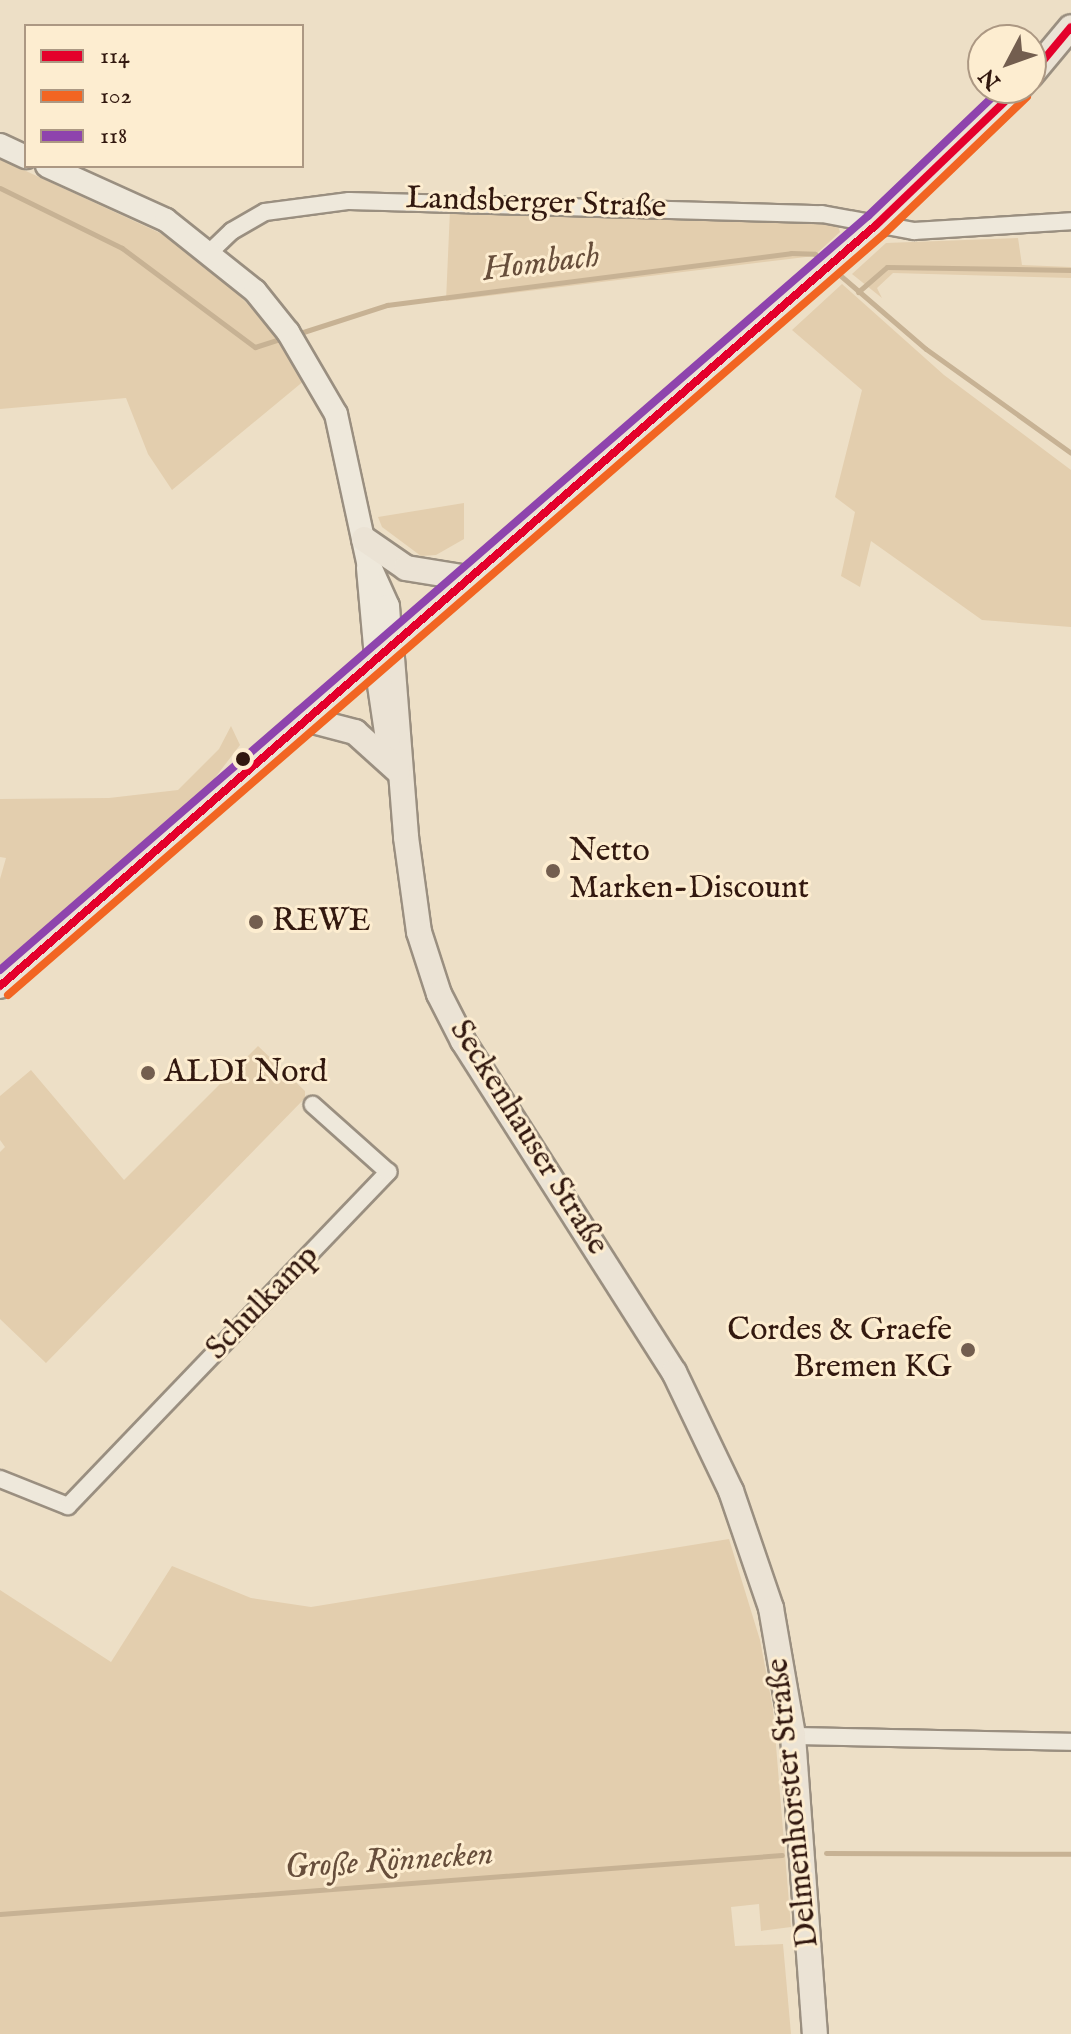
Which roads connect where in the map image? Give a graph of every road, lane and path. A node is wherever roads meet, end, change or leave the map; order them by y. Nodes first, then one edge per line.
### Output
1 (1071, 27) edge
2 (1047, 56) edge
3 (1002, 104) edge
4 (0, 145) edge
5 (24, 156) edge
6 (51, 168) edge
7 (1071, 221) edge
8 (876, 225) junction
9 (210, 252) junction
10 (366, 551) junction
11 (467, 578) junction
12 (384, 652) junction
13 (305, 719) junction
14 (397, 765) junction
15 (0, 986) edge
16 (313, 1105) dead end
17 (0, 1479) edge
18 (746, 1527) joint
19 (793, 1736) junction
20 (1071, 1742) edge
21 (815, 2034) edge

1 - 2 main road
3 - 8 main road
4 - 5 main road
6 - 9 main road
7 - 8 street, Landsberger Straße
8 - 9 street, Landsberger Straße
8 - 11 main road
9 - 10 main road
10 - 11 main road
10 - 12 main road
11 - 12 main road
12 - 13 main road
12 - 14 main road, Seckenhauser Straße
13 - 14 main road
13 - 15 main road
14 - 18 main road, Seckenhauser Straße
16 - 17 street, Schulkamp
18 - 19 main road, Delmenhorster Straße
19 - 20 street
19 - 21 main road, Delmenhorster Straße

